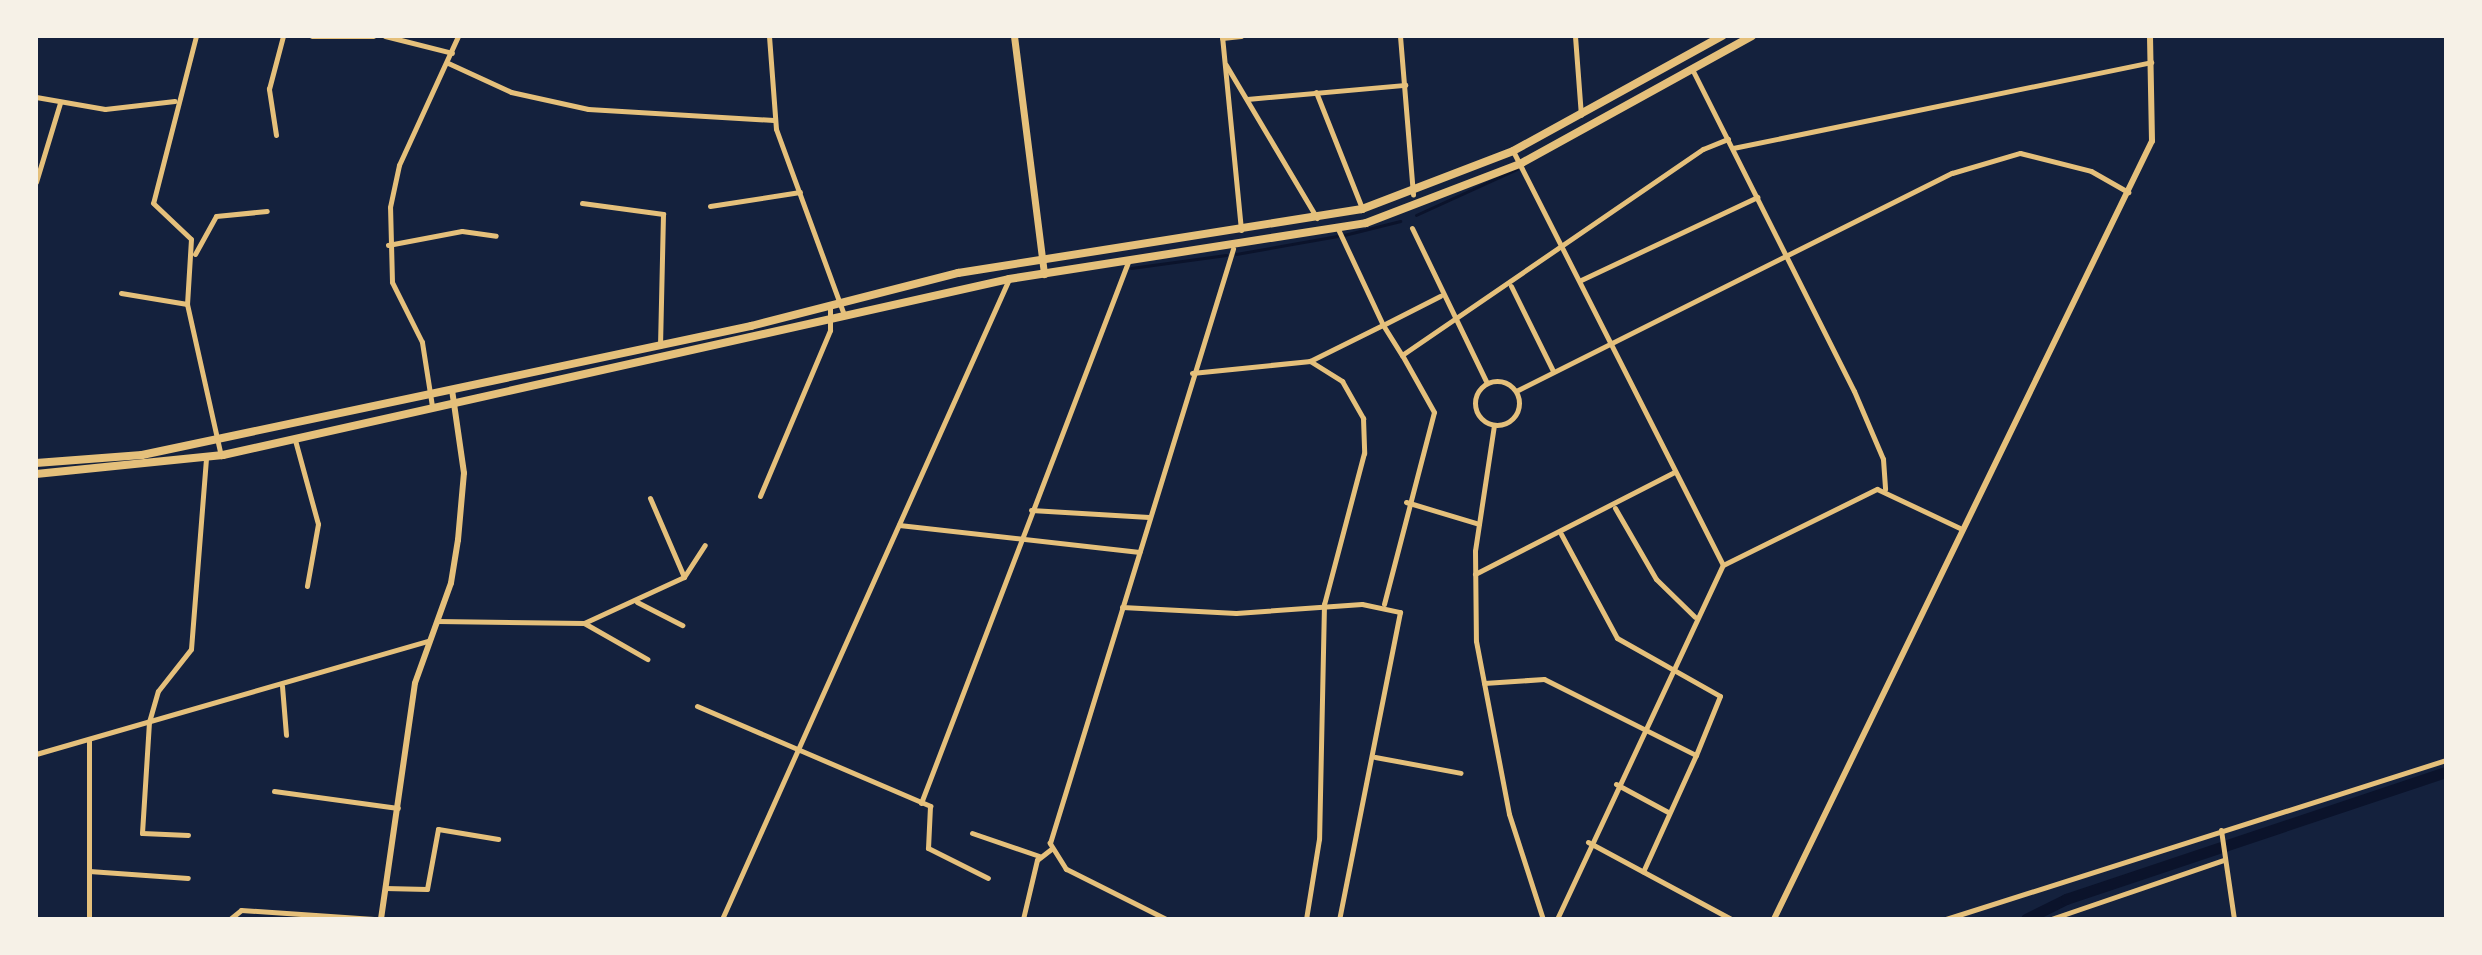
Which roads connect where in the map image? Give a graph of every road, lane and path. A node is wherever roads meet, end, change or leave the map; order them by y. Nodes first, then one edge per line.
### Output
1 (196, 36) edge
2 (283, 36) edge
3 (312, 36) edge
4 (373, 36) edge
5 (385, 36) edge
6 (458, 36) edge
7 (769, 36) edge
8 (1014, 36) edge
9 (1241, 36) edge
10 (1400, 36) edge
11 (1575, 36) edge
12 (1722, 36) edge
13 (1752, 36) edge
14 (2150, 36) edge
15 (1222, 37) edge
16 (452, 53) junction
17 (2152, 62) junction
18 (448, 63) junction
19 (1225, 64) junction
20 (1692, 69) junction
21 (1405, 85) junction
22 (1316, 92) junction
23 (36, 97) edge
24 (1247, 99) junction
25 (175, 101) junction
26 (60, 103) junction
27 (1581, 116) junction
28 (774, 120) junction
29 (276, 135) dead end
30 (1728, 139) junction
31 (1733, 148) junction
32 (1513, 151) junction
33 (1520, 164) junction
34 (36, 182) edge
35 (800, 192) junction
36 (2128, 192) junction
37 (1413, 194) junction
38 (1758, 197) junction
39 (582, 203) dead end
40 (710, 206) dead end
41 (1362, 209) junction
42 (267, 211) dead end
43 (1317, 219) junction
44 (1412, 228) dead end
45 (1338, 229) junction
46 (1241, 231) junction
47 (496, 236) dead end
48 (388, 245) junction
49 (1565, 247) junction
50 (1233, 249) junction
51 (195, 255) junction
52 (1787, 258) junction
53 (1042, 260) junction
54 (1128, 262) junction
55 (1044, 274) junction
56 (1009, 279) junction
57 (1581, 280) junction
58 (1511, 286) junction
59 (121, 293) dead end
60 (1440, 296) junction
61 (840, 302) junction
62 (187, 304) junction
63 (829, 306) junction
64 (844, 315) junction
65 (830, 320) junction
66 (1457, 323) junction
67 (1383, 325) junction
68 (1612, 341) junction
69 (660, 346) junction
70 (1402, 355) junction
71 (1310, 361) junction
72 (1554, 372) junction
73 (1192, 373) junction
74 (1487, 383) junction
75 (452, 390) junction
76 (1516, 391) junction
77 (431, 394) junction
78 (455, 401) junction
79 (432, 406) junction
80 (1494, 425) junction
81 (295, 437) junction
82 (217, 440) junction
83 (221, 456) junction
84 (206, 458) junction
85 (36, 463) edge
86 (1674, 472) junction
87 (36, 474) edge
88 (1885, 489) junction
89 (760, 496) dead end
90 (650, 498) dead end
91 (1406, 502) junction
92 (1615, 508) junction
93 (1031, 510) junction
94 (1149, 517) junction
95 (1479, 524) junction
96 (899, 525) junction
97 (1960, 528) junction
98 (1561, 534) junction
99 (1020, 540) junction
100 (705, 545) dead end
101 (1139, 552) junction
102 (1723, 565) junction
103 (1475, 574) junction
104 (684, 577) junction
105 (307, 586) dead end
106 (637, 602) junction
107 (1324, 604) junction
108 (1384, 604) junction
109 (1122, 607) junction
110 (1695, 617) junction
111 (437, 621) junction
112 (584, 623) junction
113 (682, 625) dead end
114 (427, 641) junction
115 (647, 659) dead end
116 (1671, 667) junction
117 (1484, 683) junction
118 (282, 686) junction
119 (697, 706) dead end
120 (149, 722) junction
121 (1643, 726) junction
122 (286, 735) dead end
123 (89, 740) junction
124 (36, 754) edge
125 (798, 755) junction
126 (1696, 755) junction
127 (1375, 757) junction
128 (2446, 760) edge
129 (1461, 773) dead end
130 (1616, 784) junction
131 (274, 791) dead end
132 (921, 803) junction
133 (398, 808) junction
134 (1668, 812) junction
135 (2221, 830) junction
136 (972, 833) dead end
137 (188, 835) dead end
138 (498, 839) dead end
139 (1588, 842) junction
140 (1051, 849) junction
141 (1039, 856) junction
142 (2223, 860) junction
143 (89, 871) junction
144 (1643, 872) junction
145 (188, 878) dead end
146 (988, 878) dead end
147 (385, 888) junction
148 (89, 919) edge
149 (230, 919) edge
150 (374, 919) edge
151 (381, 919) edge
152 (722, 919) edge
153 (1023, 919) edge
154 (1166, 919) edge
155 (1306, 919) edge
156 (1339, 919) edge
157 (1543, 919) edge
158 (1557, 919) edge
159 (1731, 919) edge
160 (1774, 919) edge
161 (1946, 919) edge
162 (2051, 919) edge
163 (2234, 919) edge

1 - 25 street
2 - 29 street
3 - 4 street
5 - 16 street
6 - 16 street
7 - 28 street
8 - 53 main road
9 - 15 street
10 - 21 street
11 - 27 street
12 - 27 highway
13 - 20 highway
14 - 17 street
15 - 19 street
16 - 18 street
17 - 31 street
17 - 36 street
18 - 28 street
18 - 48 street
19 - 24 street
19 - 46 street
20 - 30 street
20 - 33 highway
21 - 22 street
21 - 37 street
22 - 24 street
22 - 41 street
23 - 26 street
24 - 43 street
25 - 26 street
25 - 51 street
26 - 34 street
27 - 32 highway
28 - 35 street
30 - 31 street
30 - 49 street
31 - 38 street
32 - 33 street
32 - 37 highway
33 - 45 highway
33 - 49 street
35 - 40 street
35 - 61 street
36 - 52 street
36 - 97 street
37 - 41 highway
38 - 52 street
38 - 57 street
39 - 69 street
41 - 43 highway
42 - 51 street
43 - 46 highway
44 - 60 street
45 - 50 highway
45 - 67 street
46 - 53 highway
47 - 48 street
48 - 77 street
49 - 57 street
49 - 58 street
50 - 54 highway
50 - 73 street
51 - 62 street
52 - 68 street
52 - 88 street
53 - 55 main road
53 - 61 highway
54 - 55 highway
54 - 93 street
55 - 56 highway
56 - 64 highway
56 - 96 street
57 - 68 street
58 - 66 street
58 - 72 street
59 - 62 street
60 - 66 street
60 - 67 street
61 - 63 highway
61 - 64 street
62 - 82 street
63 - 65 street
63 - 69 highway
64 - 65 highway
65 - 78 highway
65 - 89 street
66 - 70 street
66 - 74 street
67 - 70 street
67 - 71 street
68 - 72 street
68 - 86 street
69 - 75 highway
70 - 91 street
71 - 73 street
71 - 107 street
72 - 76 street
73 - 94 street
74 - 76 street
74 - 80 street
75 - 77 highway
75 - 78 street
76 - 80 street
77 - 79 street
77 - 82 highway
78 - 79 highway
78 - 111 street
79 - 81 highway
80 - 95 street
81 - 83 highway
81 - 105 street
82 - 83 street
82 - 85 highway
83 - 84 highway
84 - 87 highway
84 - 120 street
86 - 92 street
86 - 102 street
88 - 97 street
88 - 102 street
90 - 104 street
91 - 95 street
91 - 108 street
92 - 98 street
92 - 110 street
93 - 94 street
93 - 99 street
94 - 101 street
95 - 103 street
96 - 99 street
96 - 125 street
97 - 160 street
98 - 103 street
98 - 116 street
99 - 101 street
99 - 132 street
100 - 104 street
101 - 109 street
102 - 110 street
103 - 117 street
104 - 106 street
106 - 112 street
106 - 113 street
107 - 108 street
107 - 109 street
107 - 155 street
108 - 127 street
109 - 140 street
110 - 116 street
111 - 112 street
111 - 114 street
112 - 115 street
114 - 118 street
114 - 133 street
116 - 121 street
116 - 126 street
117 - 121 street
117 - 157 street
118 - 120 street
118 - 122 street
119 - 125 street
120 - 123 street
120 - 137 street
121 - 126 street
121 - 130 street
123 - 124 street
123 - 143 street
125 - 132 street
125 - 152 street
126 - 134 street
127 - 129 street
127 - 156 street
128 - 135 street
130 - 134 street
130 - 139 street
131 - 133 street
132 - 146 street
133 - 147 street
134 - 144 street
135 - 142 street
135 - 161 street
136 - 141 street
138 - 147 street
139 - 144 street
139 - 158 street
140 - 141 street
140 - 154 street
141 - 153 street
142 - 162 street
142 - 163 street
143 - 145 street
143 - 148 street
144 - 159 street
147 - 151 street
149 - 150 street

